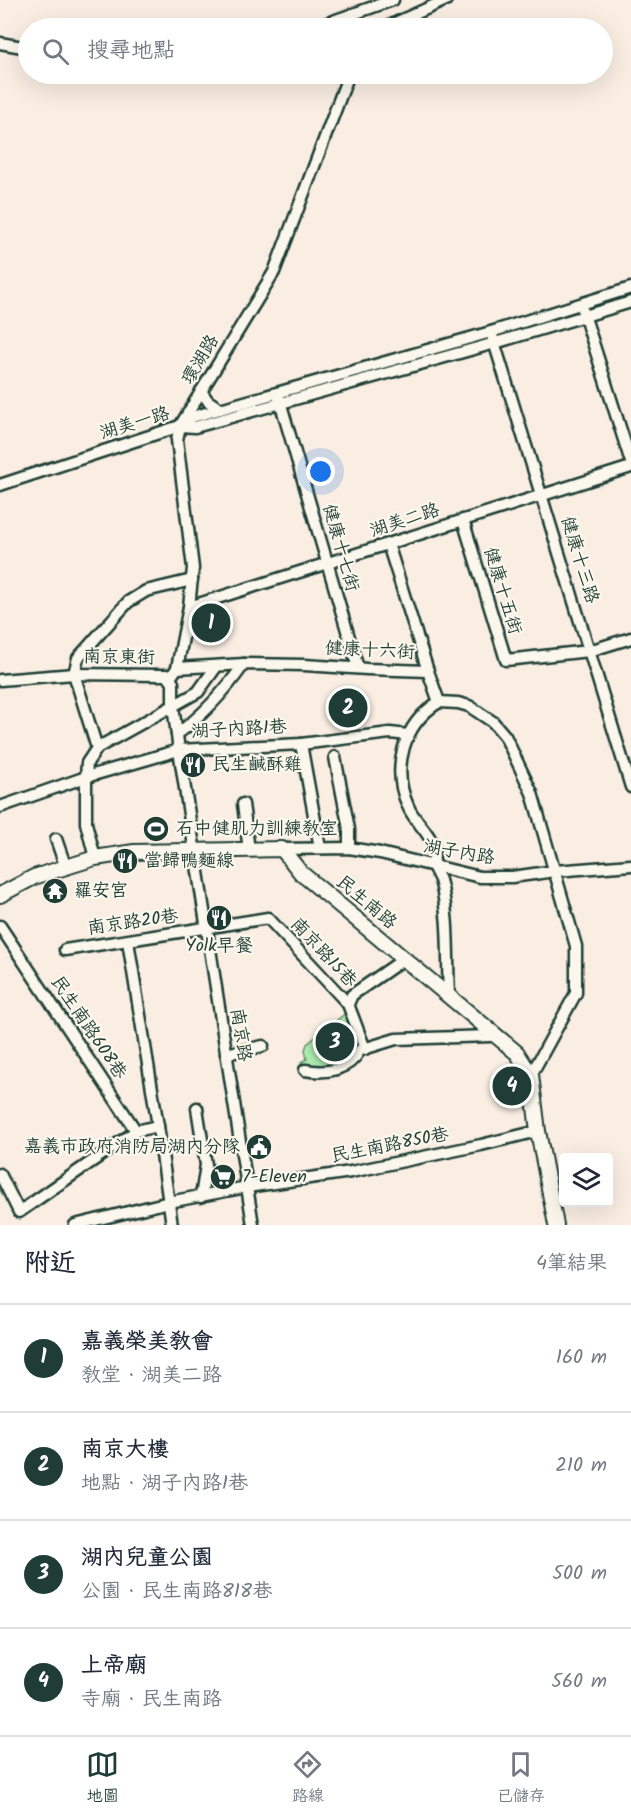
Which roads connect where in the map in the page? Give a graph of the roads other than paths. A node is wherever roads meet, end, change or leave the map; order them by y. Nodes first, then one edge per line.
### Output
1 (393, 0) edge
2 (446, 0) edge
3 (342, 18) edge
4 (406, 18) edge
5 (0, 43) edge
6 (18, 46) edge
7 (345, 84) edge
8 (631, 288) edge
9 (631, 302) edge
10 (581, 304) junction
11 (584, 316) junction
12 (491, 332) junction
13 (495, 343) junction
14 (201, 391) junction
15 (279, 398) junction
16 (220, 409) junction
17 (194, 422) junction
18 (180, 426) junction
19 (631, 462) edge
20 (631, 467) edge
21 (0, 484) edge
22 (542, 495) junction
23 (463, 520) junction
24 (388, 544) junction
25 (327, 563) junction
26 (192, 580) junction
27 (189, 608) junction
28 (631, 638) edge
29 (589, 651) junction
30 (244, 664) junction
31 (216, 667) junction
32 (177, 668) junction
33 (358, 668) junction
34 (428, 671) junction
35 (74, 674) junction
36 (170, 678) junction
37 (0, 680) edge
38 (439, 702) junction
39 (173, 706) junction
40 (177, 734) junction
41 (408, 735) junction
42 (301, 744) junction
43 (98, 748) junction
44 (178, 750) junction
45 (335, 757) dead end
46 (86, 777) junction
47 (631, 787) edge
48 (243, 804) dead end
49 (0, 807) edge
50 (56, 839) dead end
51 (320, 848) junction
52 (349, 848) junction
53 (282, 849) junction
54 (195, 850) junction
55 (249, 850) junction
56 (95, 858) junction
57 (631, 865) edge
58 (434, 867) junction
59 (66, 868) junction
60 (555, 871) junction
61 (0, 895) edge
62 (0, 926) edge
63 (206, 929) junction
64 (128, 941) junction
65 (65, 950) dead end
66 (404, 959) junction
67 (449, 995) junction
68 (348, 1004) junction
69 (494, 1033) junction
70 (263, 1046) dead end
71 (365, 1049) junction
72 (226, 1054) junction
73 (305, 1070) dead end
74 (531, 1075) junction
75 (197, 1108) dead end
76 (158, 1126) junction
77 (136, 1131) junction
78 (538, 1131) junction
79 (0, 1174) edge
80 (247, 1187) junction
81 (201, 1197) junction
82 (169, 1202) junction
83 (75, 1225) edge
84 (172, 1225) edge
85 (253, 1225) edge
86 (556, 1225) edge

1 - 3 street
2 - 4 street
5 - 6 street
7 - 14 street, 環湖路
8 - 10 street
9 - 11 street, 湖美一路
10 - 11 street
10 - 12 street
11 - 13 street, 湖美一路
11 - 19 street
12 - 13 street
12 - 15 street
13 - 15 street, 湖美一路
13 - 22 street, 健康十三路
14 - 16 street
14 - 18 street, 環湖路
15 - 16 street
15 - 17 street, 湖美一路
15 - 25 street, 健康十七街
16 - 17 street
17 - 18 street, 湖美一路
18 - 21 street, 湖美一路
18 - 26 street, 環湖路
20 - 22 street, 湖美二路
22 - 23 street, 湖美二路
22 - 29 street, 健康十三路
23 - 24 street, 湖美二路
23 - 29 street, 健康十五街
24 - 25 street, 湖美二路
24 - 34 street, 健康十六街
25 - 27 street, 湖美二路
25 - 33 street, 健康十七街
26 - 27 street, 環湖路
26 - 35 street
27 - 32 street, 環湖路
28 - 29 street
29 - 47 street, 健康十三路
30 - 31 street, 健康十六街
30 - 33 street, 健康十六街
30 - 40 street
31 - 32 street, 健康十六街
31 - 39 street
32 - 36 street, 環湖路
33 - 34 street, 健康十六街
34 - 38 street
35 - 36 street, 南京東街
35 - 37 street, 南京東街
35 - 43 street
36 - 39 street, 南京東街
38 - 41 street
38 - 60 street
39 - 40 street, 南京東街
39 - 43 street
40 - 44 street, 南京東街
41 - 42 street, 湖子內路1巷
41 - 58 street
42 - 44 street, 湖子內路1巷
42 - 51 street, 湖子內路1巷
43 - 46 street
44 - 46 street, 湖子內路1巷
44 - 54 street, 南京東街
45 - 52 street
46 - 49 street, 湖子內路1巷
46 - 56 street
48 - 55 street
50 - 59 street
51 - 52 street, 湖子內路
51 - 53 street, 湖子內路
52 - 58 street, 湖子內路
53 - 55 main road
53 - 66 main road, 民生南路
54 - 55 main road
54 - 56 main road
54 - 63 street, 南京路
56 - 59 main road
57 - 60 street, 湖子內路
58 - 60 street, 湖子內路
58 - 67 street
59 - 61 main road
60 - 74 street
62 - 77 street, 民生南路608巷
63 - 64 street, 南京路20巷
63 - 68 street, 南京路15巷
63 - 72 street, 南京路
64 - 65 street, 南京路20巷
64 - 76 street, 民生南路608巷
66 - 67 main road, 民生南路
66 - 68 street, 南京路15巷
67 - 69 main road, 民生南路
68 - 71 street, 南京路15巷
69 - 71 street
69 - 74 main road, 民生南路
70 - 72 street
71 - 73 street
72 - 80 street, 南京路
74 - 78 main road, 民生南路
75 - 81 street
76 - 77 street
76 - 82 street, 民生南路608巷
77 - 79 street
78 - 80 street, 民生南路850巷
78 - 86 main road, 民生南路
80 - 81 street, 民生南路850巷
80 - 85 street, 南京路
81 - 82 street, 民生南路850巷
82 - 83 street, 民生南路850巷
82 - 84 street, 民生南路608巷

